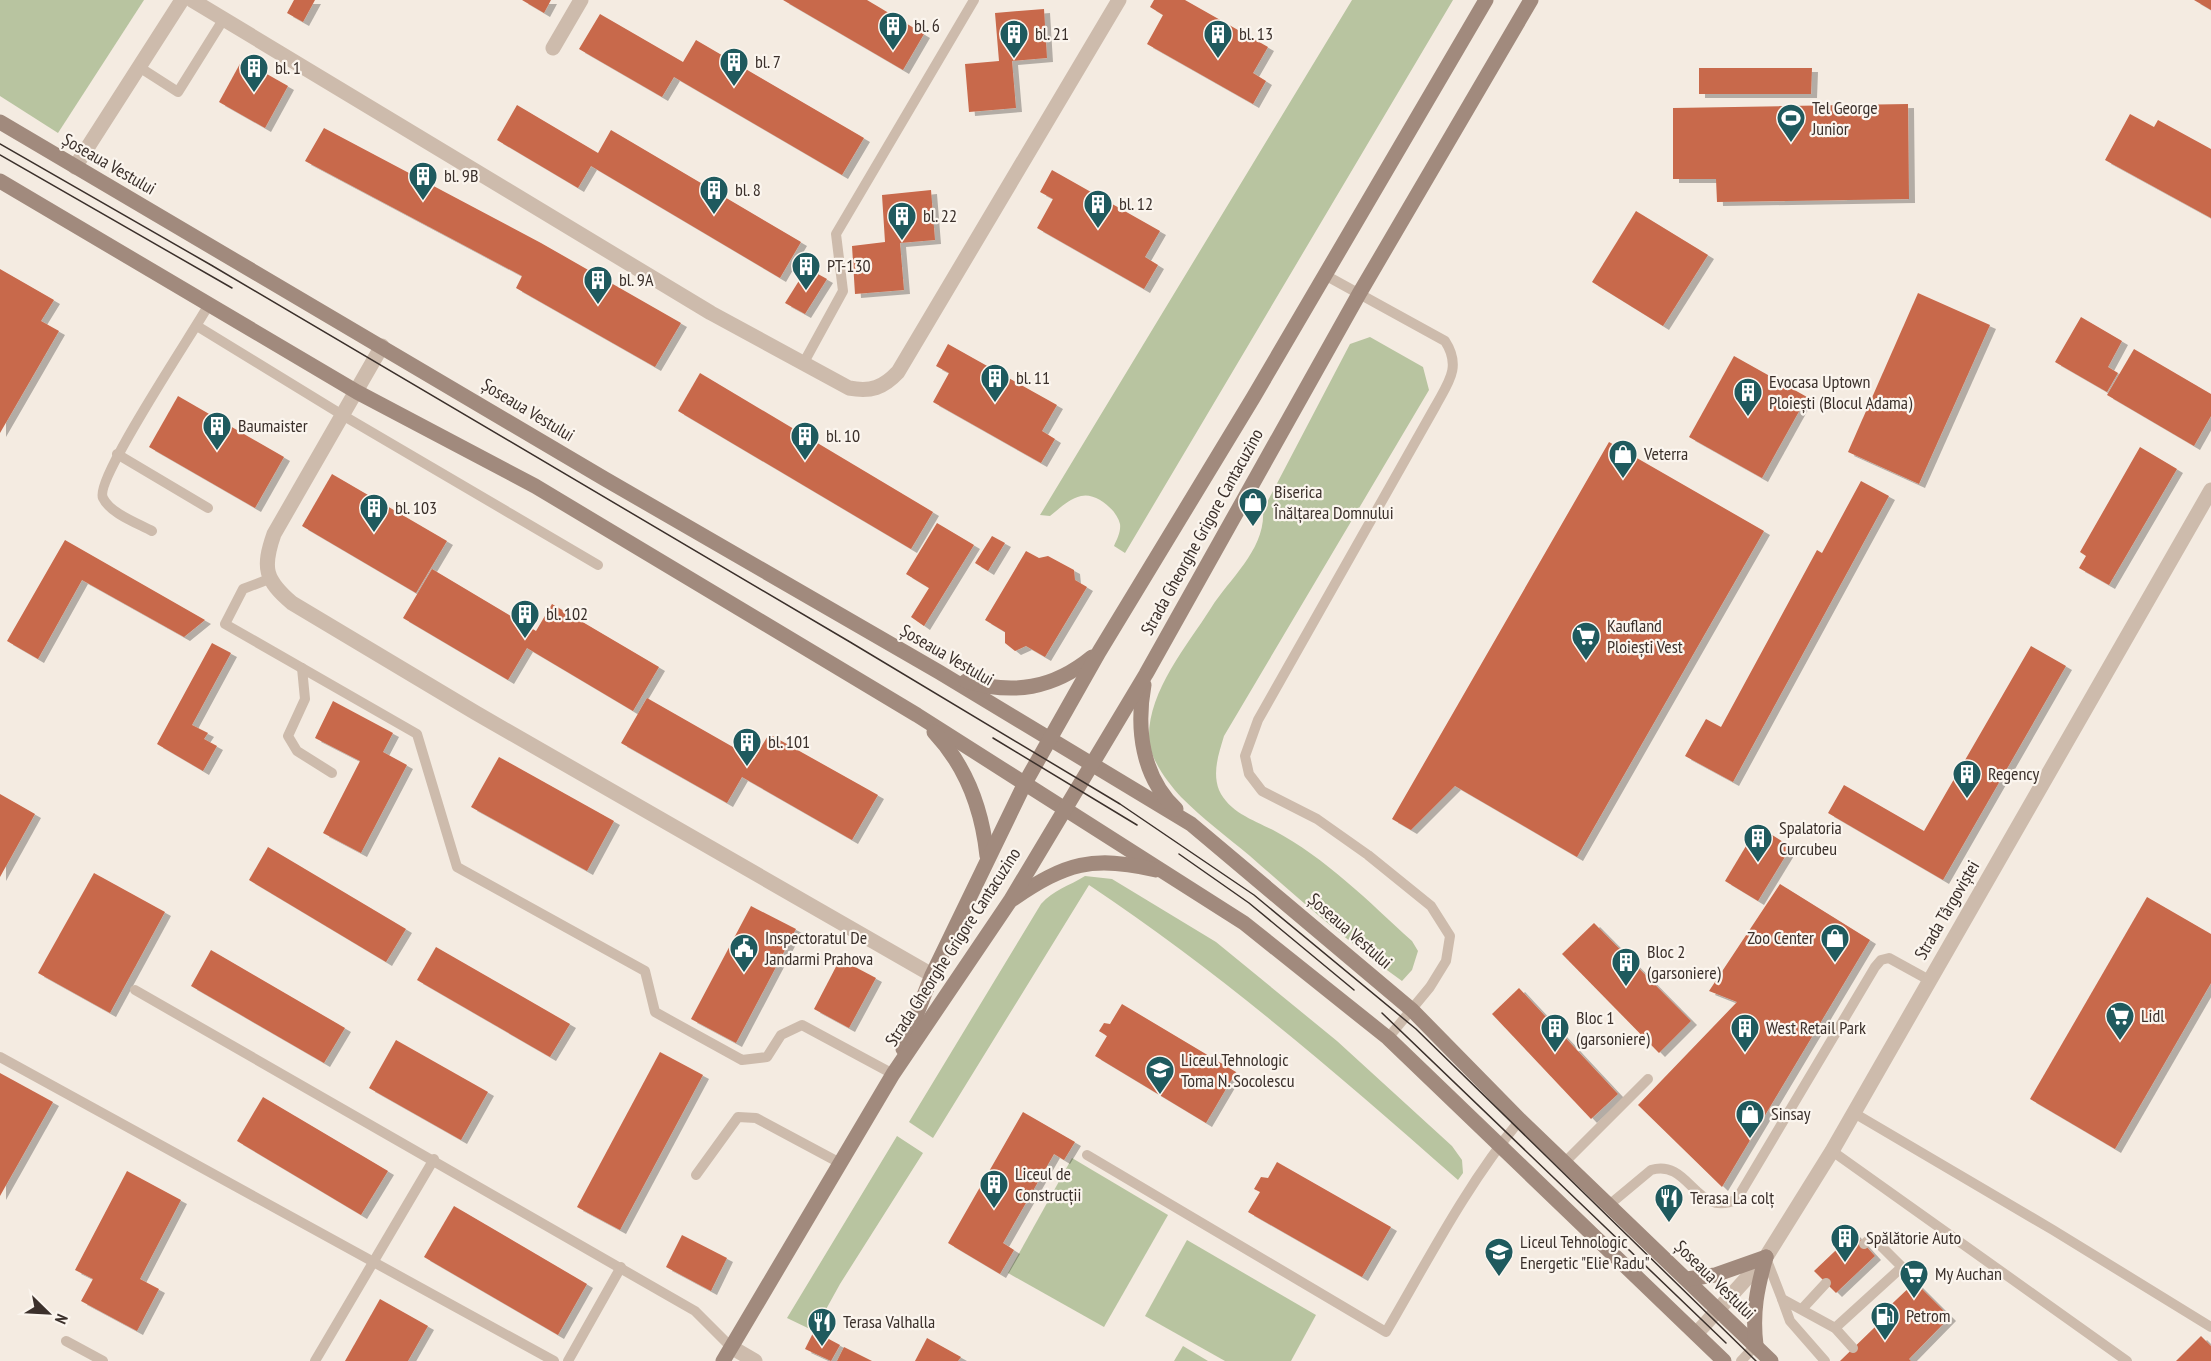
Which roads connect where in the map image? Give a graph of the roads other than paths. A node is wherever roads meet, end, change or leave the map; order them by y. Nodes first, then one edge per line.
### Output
1 (182, 0) edge
2 (192, 0) edge
3 (580, 0) edge
4 (974, 0) edge
5 (1119, 0) edge
6 (1486, 0) edge
7 (1532, 0) edge
8 (223, 20) junction
9 (553, 48) dead end
10 (139, 68) junction
11 (0, 122) edge
12 (75, 167) junction
13 (0, 181) edge
14 (1325, 275) junction
15 (1359, 294) junction
16 (208, 306) junction
17 (197, 326) junction
18 (382, 346) junction
19 (803, 364) junction
20 (357, 392) junction
21 (344, 416) junction
22 (117, 454) junction
23 (2211, 490) edge
24 (208, 508) dead end
25 (152, 531) dead end
26 (597, 565) dead end
27 (269, 579) junction
28 (1099, 652) junction
29 (302, 668) junction
30 (1146, 674) junction
31 (944, 675) junction
32 (917, 715) junction
33 (1050, 738) junction
34 (1092, 764) junction
35 (332, 773) dead end
36 (1024, 783) junction
37 (1065, 808) junction
38 (1191, 824) junction
39 (988, 857) junction
40 (1170, 873) junction
41 (1010, 901) junction
42 (932, 975) junction
43 (1929, 980) junction
44 (135, 990) dead end
45 (1412, 1010) junction
46 (1388, 1038) junction
47 (0, 1057) edge
48 (892, 1074) junction
49 (1648, 1079) dead end
50 (1854, 1113) junction
51 (1520, 1120) junction
52 (1498, 1146) junction
53 (1832, 1151) junction
54 (1087, 1155) dead end
55 (434, 1159) junction
56 (1564, 1162) junction
57 (840, 1163) junction
58 (696, 1175) dead end
59 (1609, 1205) junction
60 (1864, 1244) dead end
61 (1766, 1257) junction
62 (372, 1262) junction
63 (621, 1267) junction
64 (1687, 1279) junction
65 (1826, 1283) dead end
66 (1782, 1299) junction
67 (1802, 1309) junction
68 (1718, 1310) junction
69 (2211, 1327) edge
70 (1835, 1328) junction
71 (1696, 1334) junction
72 (66, 1341) dead end
73 (1756, 1346) junction
74 (731, 1347) junction
75 (1853, 1348) dead end
76 (103, 1361) edge
77 (315, 1361) edge
78 (554, 1361) edge
79 (568, 1361) edge
80 (723, 1361) edge
81 (755, 1361) edge
82 (1724, 1361) edge
83 (1741, 1361) edge
84 (1771, 1361) edge
85 (1825, 1361) edge
86 (2127, 1361) edge

1 - 10 street
2 - 8 street
3 - 9 street
4 - 19 lane
5 - 19 street
6 - 14 main road, Strada Gheorghe Grigore Cantacuzino
7 - 15 main road, Strada Gheorghe Grigore Cantacuzino
8 - 10 lane
8 - 19 street
10 - 12 street
11 - 12 main road, Șoseaua Vestului
12 - 18 main road, Șoseaua Vestului
13 - 16 main road
14 - 15 lane
14 - 28 main road, Strada Gheorghe Grigore Cantacuzino
15 - 30 main road, Strada Gheorghe Grigore Cantacuzino
15 - 45 lane
16 - 17 lane
16 - 20 main road
17 - 21 lane
17 - 22 lane
18 - 20 street
18 - 31 main road, Șoseaua Vestului
20 - 21 street
20 - 32 main road
21 - 26 lane
21 - 27 street
22 - 24 lane
22 - 25 lane
23 - 43 street, Strada Târgoviștei
27 - 29 lane
27 - 42 street
28 - 31 main road
28 - 33 main road, Strada Gheorghe Grigore Cantacuzino
29 - 35 lane
29 - 48 lane
30 - 34 main road, Strada Gheorghe Grigore Cantacuzino
30 - 38 main road
31 - 33 main road, Șoseaua Vestului
32 - 36 main road
32 - 39 main road
33 - 34 main road, Șoseaua Vestului
33 - 36 main road, Strada Gheorghe Grigore Cantacuzino
34 - 37 main road, Strada Gheorghe Grigore Cantacuzino
34 - 38 main road, Șoseaua Vestului
36 - 37 main road
36 - 39 main road, Strada Gheorghe Grigore Cantacuzino
37 - 40 main road
37 - 41 main road, Strada Gheorghe Grigore Cantacuzino
38 - 45 main road, Șoseaua Vestului
39 - 42 main road, Strada Gheorghe Grigore Cantacuzino
40 - 41 main road
40 - 46 main road
41 - 48 main road, Strada Gheorghe Grigore Cantacuzino
42 - 48 main road, Strada Gheorghe Grigore Cantacuzino
43 - 50 street, Strada Târgoviștei
43 - 59 lane
44 - 55 lane
45 - 46 lane
45 - 51 main road, Șoseaua Vestului
46 - 52 main road
47 - 62 lane
48 - 57 main road, Strada Gheorghe Grigore Cantacuzino
49 - 56 lane
50 - 53 street, Strada Târgoviștei
50 - 69 lane
51 - 52 lane
51 - 56 main road, Șoseaua Vestului
52 - 54 lane
52 - 71 main road
53 - 61 street, Strada Târgoviștei
53 - 86 lane
55 - 62 lane
55 - 63 lane
56 - 59 main road, Șoseaua Vestului
57 - 58 lane
57 - 74 main road, Strada Gheorghe Grigore Cantacuzino
59 - 64 main road, Șoseaua Vestului
60 - 70 lane
61 - 64 main road
61 - 66 lane
61 - 68 street, Strada Târgoviștei
61 - 73 main road
62 - 77 lane
62 - 78 lane
63 - 74 lane
63 - 79 lane
64 - 68 main road, Șoseaua Vestului
65 - 67 lane
66 - 67 lane
66 - 85 lane
67 - 70 lane
68 - 71 street, Strada Târgoviștei
68 - 73 main road, Șoseaua Vestului
70 - 75 lane
71 - 82 main road
72 - 76 lane
73 - 83 lane
73 - 84 main road, Șoseaua Vestului
74 - 80 main road, Strada Gheorghe Grigore Cantacuzino
74 - 81 street

